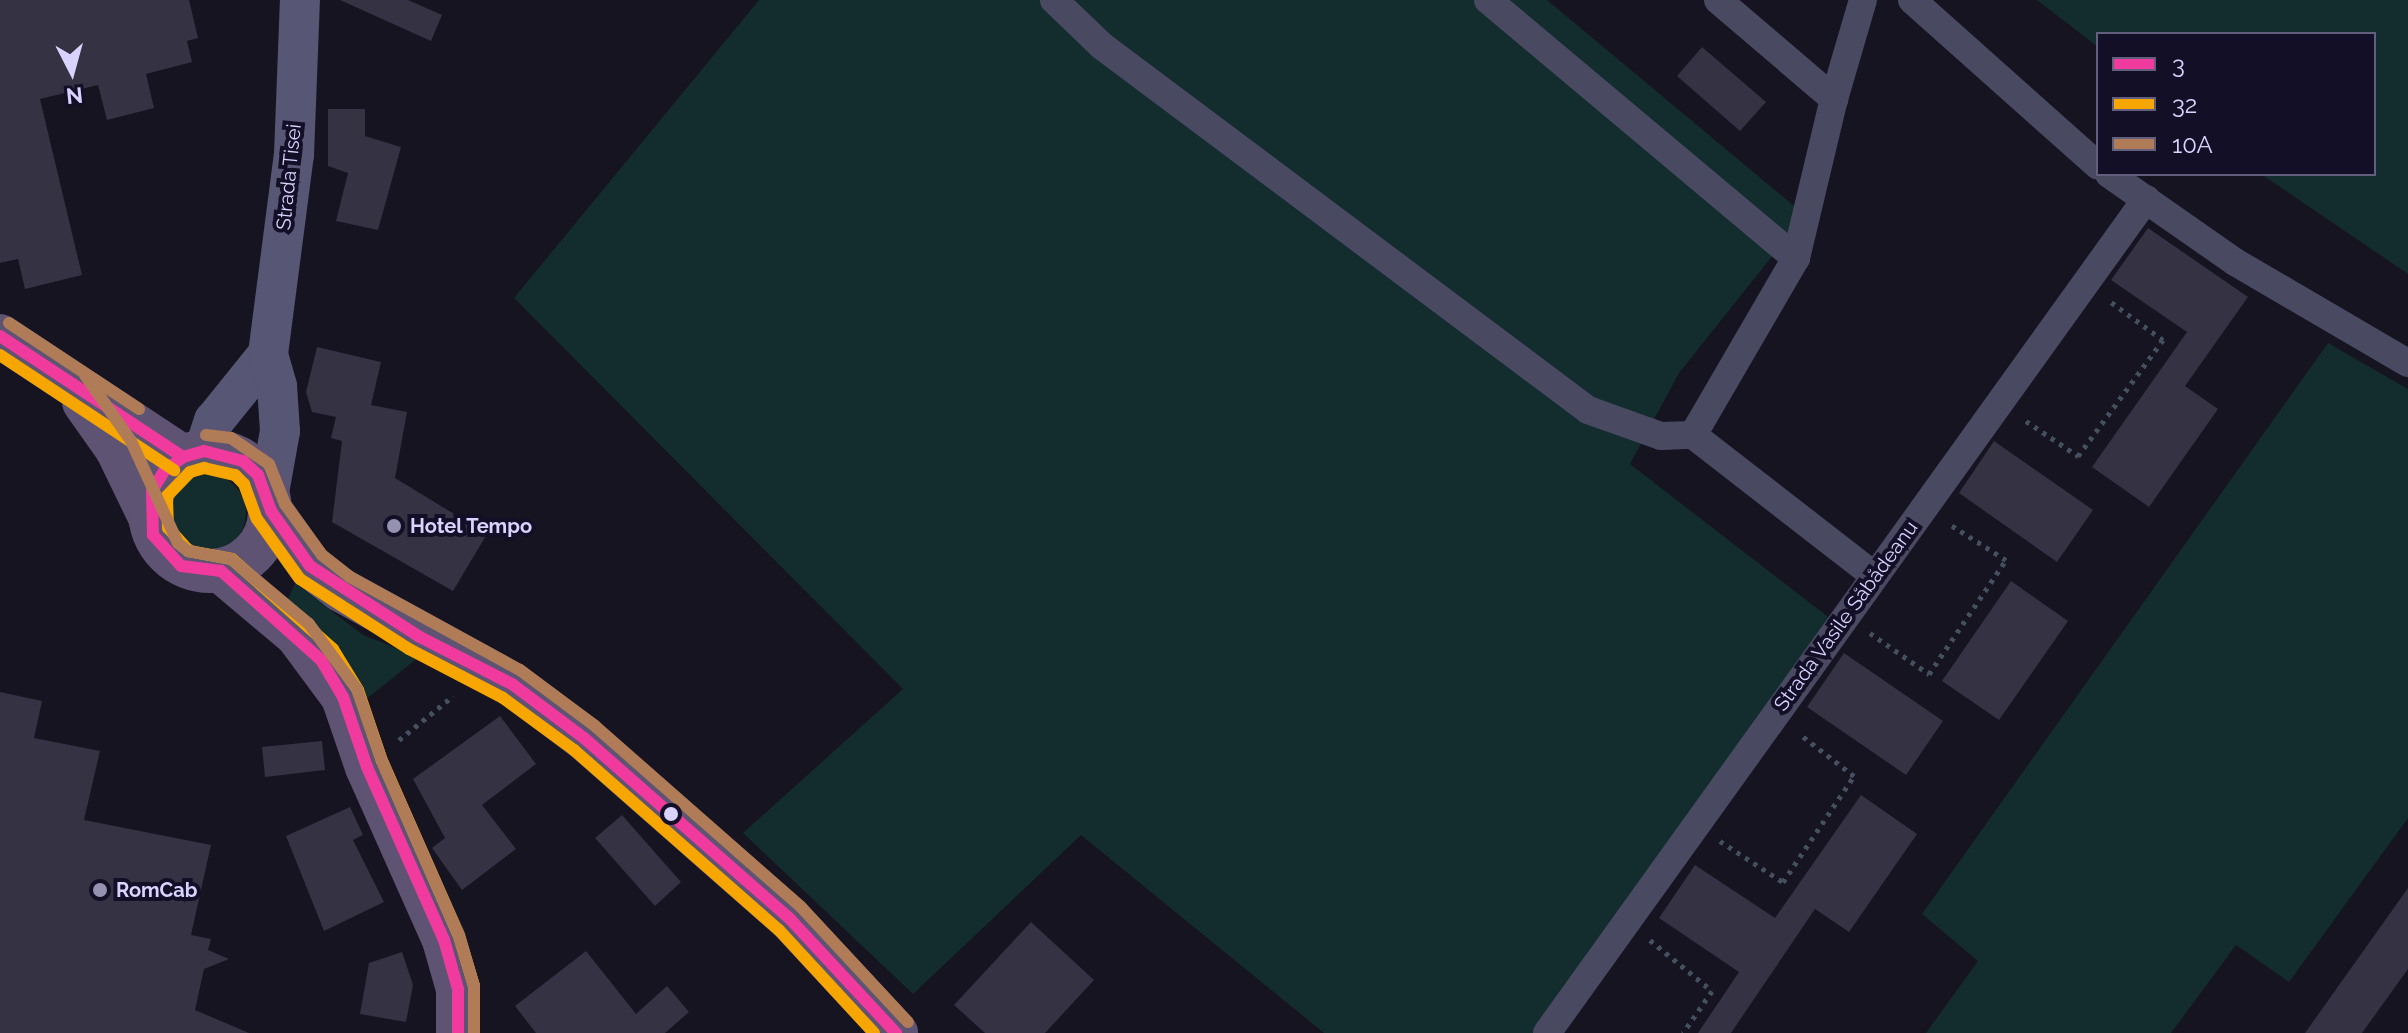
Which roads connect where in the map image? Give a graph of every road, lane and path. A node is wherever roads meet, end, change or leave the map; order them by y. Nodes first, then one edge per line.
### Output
1 (300, 0) edge
2 (1054, 0) edge
3 (1488, 0) edge
4 (1718, 0) edge
5 (1863, 0) edge
6 (1912, 0) edge
7 (1834, 99) junction
8 (2096, 164) edge
9 (2112, 176) edge
10 (2146, 199) junction
11 (1796, 258) junction
12 (2103, 296) dead end
13 (0, 336) edge
14 (268, 354) junction
15 (2408, 363) edge
16 (72, 384) junction
17 (2017, 414) dead end
18 (1693, 435) junction
19 (194, 454) junction
20 (269, 504) junction
21 (149, 515) junction
22 (1943, 519) dead end
23 (221, 571) junction
24 (1875, 576) junction
25 (1864, 630) dead end
26 (456, 694) dead end
27 (416, 727) dead end
28 (1793, 729) dead end
29 (1716, 838) dead end
30 (1645, 936) dead end
31 (458, 1033) edge
32 (896, 1033) edge
33 (1547, 1033) edge
34 (1683, 1033) edge

1 - 14 main road, Strada Tisei
2 - 18 street
3 - 11 street
4 - 7 street
5 - 7 street
6 - 8 street
7 - 11 street
9 - 10 street
10 - 15 street
10 - 24 street, Strada Vasile Săbădeanu
11 - 18 street
12 - 17 path
13 - 16 main road
14 - 19 main road
14 - 20 main road, Strada Tisei
16 - 19 main road
16 - 21 main road
18 - 24 street
19 - 20 main road
19 - 21 main road
20 - 23 main road
20 - 32 main road
21 - 23 main road
22 - 25 path
23 - 31 main road
24 - 33 street, Strada Vasile Săbădeanu
26 - 27 path
28 - 29 path
30 - 34 path

